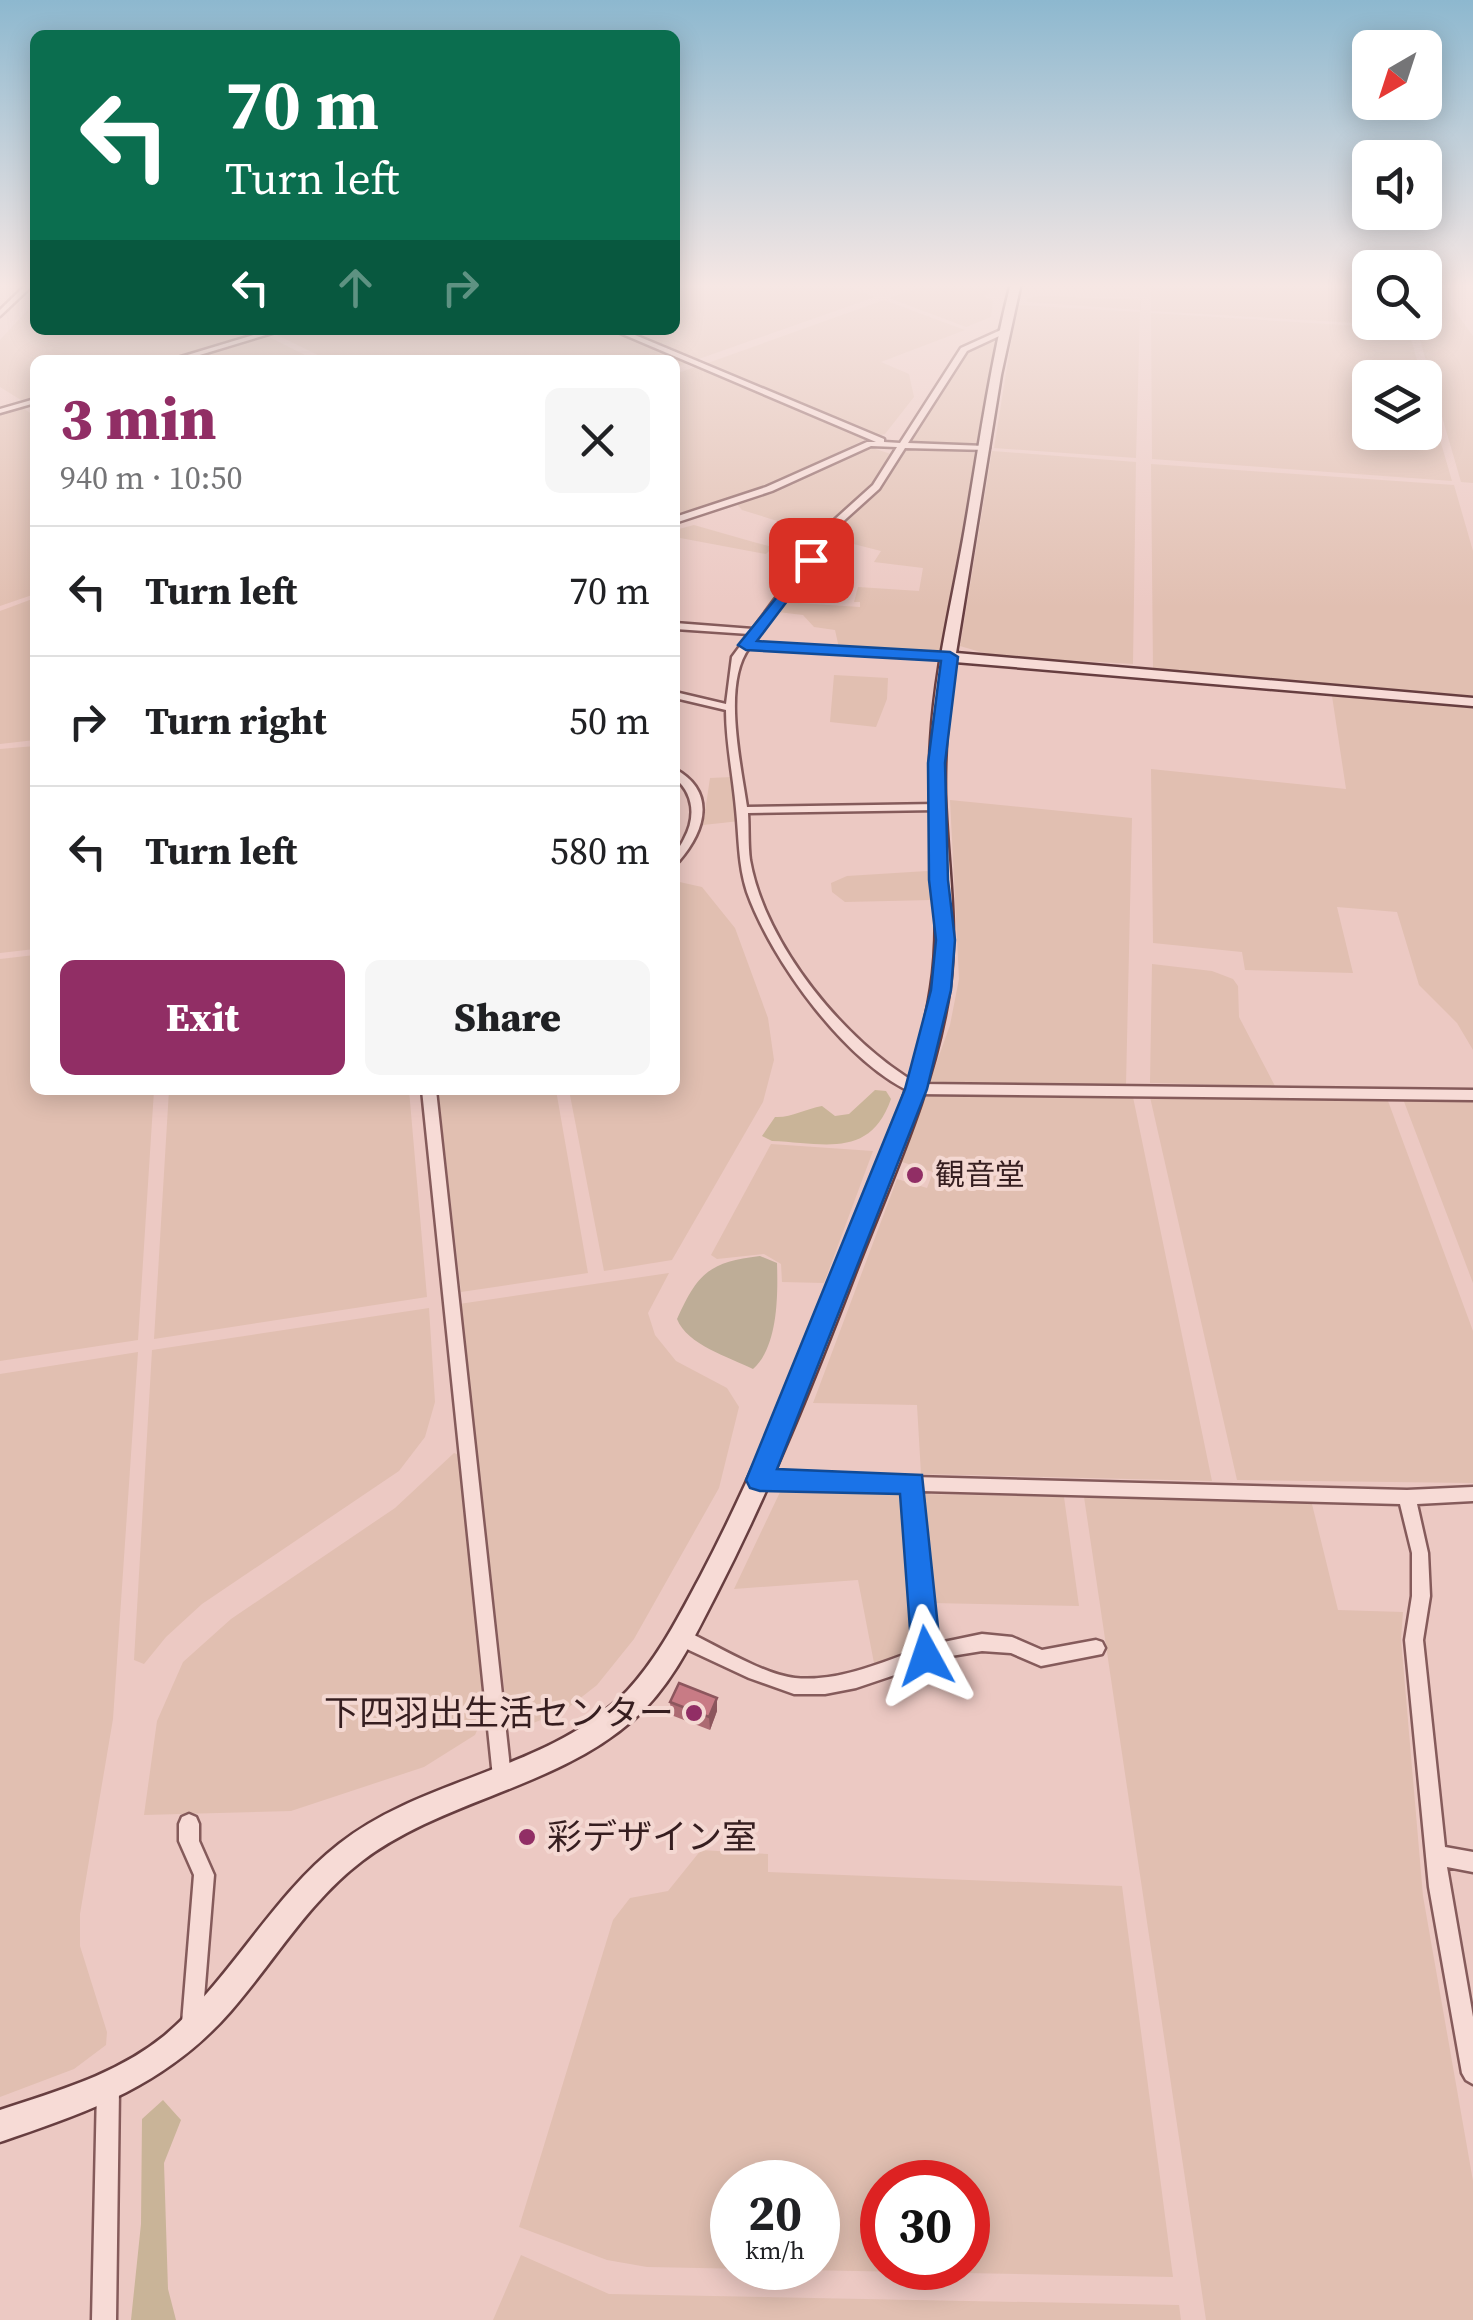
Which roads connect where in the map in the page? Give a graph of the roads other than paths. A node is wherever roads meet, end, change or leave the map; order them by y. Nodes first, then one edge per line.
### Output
1 (762, 391) edge
2 (938, 391) edge
3 (995, 391) edge
4 (30, 402) edge
5 (0, 411) edge
6 (882, 442) junction
7 (905, 442) junction
8 (985, 448) junction
9 (680, 518) edge
10 (680, 626) edge
11 (756, 632) junction
12 (746, 645) junction
13 (950, 657) junction
14 (680, 695) edge
15 (1473, 702) edge
16 (731, 708) junction
17 (680, 776) edge
18 (938, 807) junction
19 (742, 810) junction
20 (680, 852) edge
21 (916, 1089) junction
22 (430, 1095) edge
23 (1473, 1095) edge
24 (760, 1480) junction
25 (913, 1483) junction
26 (1473, 1494) edge
27 (1408, 1497) junction
28 (680, 1637) junction
29 (1096, 1648) dead end
30 (926, 1656) junction
31 (502, 1777) junction
32 (189, 1824) dead end
33 (1436, 1855) junction
34 (1473, 1862) edge
35 (192, 2029) junction
36 (1473, 2072) edge
37 (108, 2090) junction
38 (0, 2126) edge
39 (104, 2320) edge

1 - 6 street
2 - 7 street
3 - 8 street
4 - 5 street
6 - 7 street
6 - 9 street
7 - 8 street
7 - 11 street
8 - 13 street
10 - 11 street
11 - 12 street
12 - 13 street
12 - 16 street
13 - 15 street
13 - 18 street
14 - 16 street
16 - 19 street
17 - 20 street
18 - 19 street
18 - 21 street
19 - 21 street
21 - 23 street
21 - 24 street
22 - 31 street
24 - 25 street
24 - 28 street
25 - 27 street
25 - 30 street
26 - 27 street
27 - 33 street
28 - 30 street
28 - 31 street
29 - 30 street
31 - 35 street
32 - 35 street
33 - 34 street
33 - 36 street
35 - 37 street
37 - 38 street
37 - 39 street

